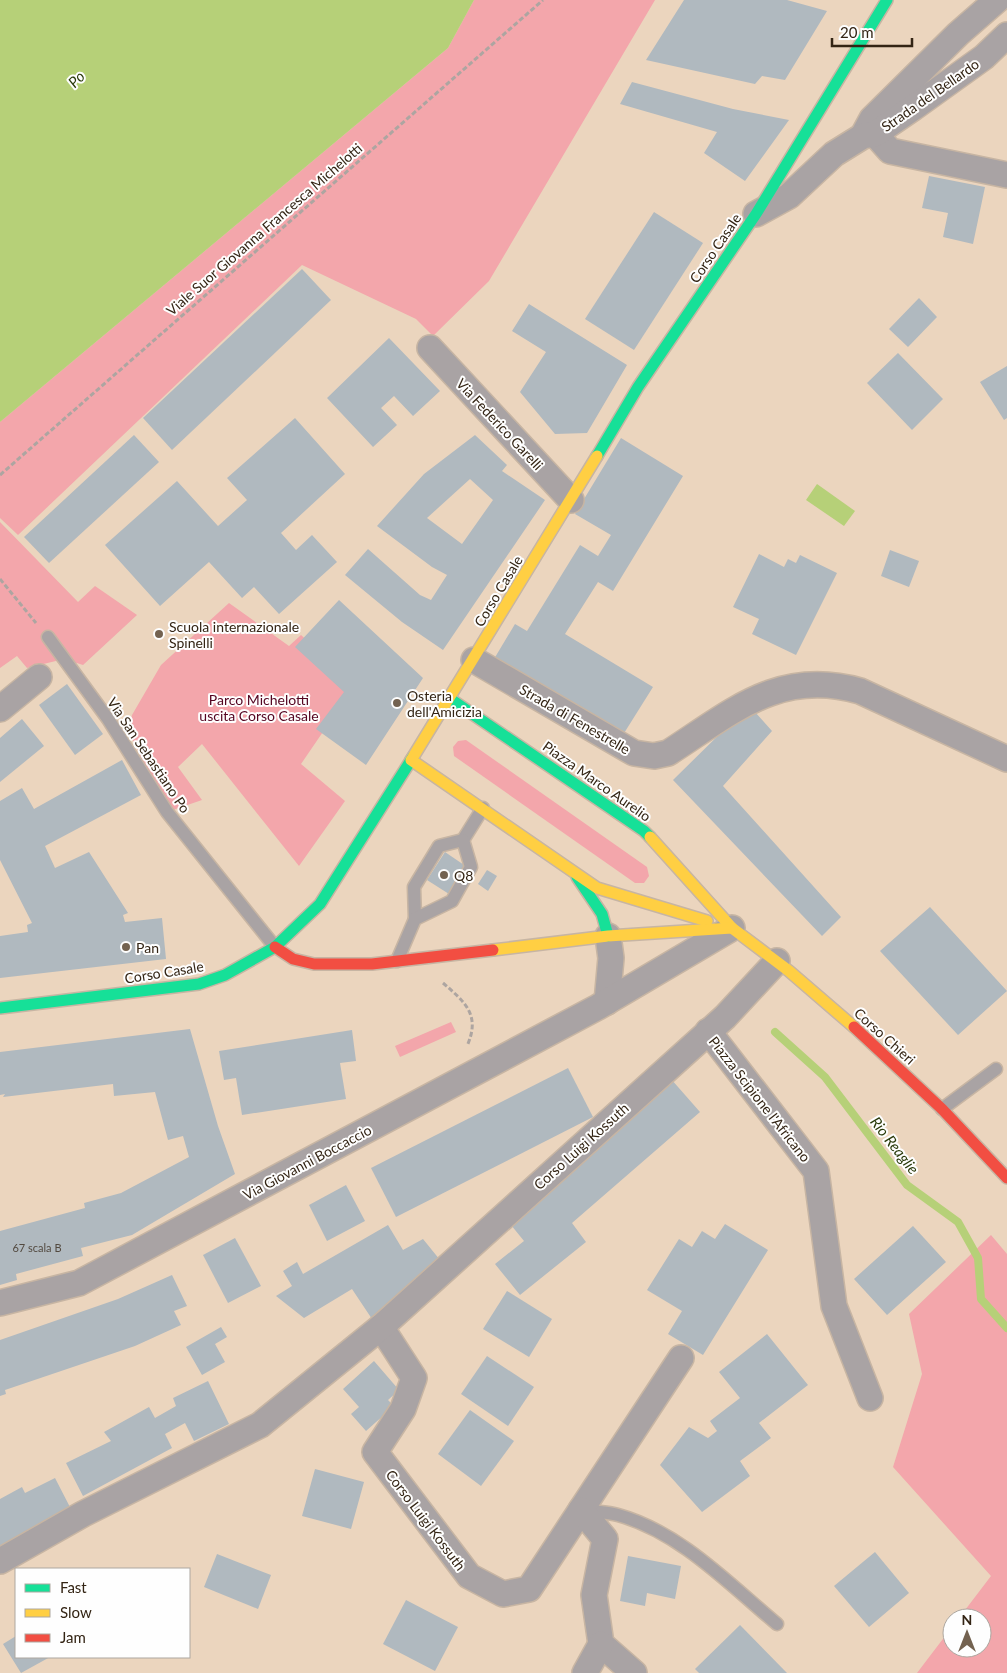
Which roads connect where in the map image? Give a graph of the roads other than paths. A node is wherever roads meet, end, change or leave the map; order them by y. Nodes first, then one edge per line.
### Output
1 (887, 0) edge
2 (997, 0) edge
3 (1007, 35) edge
4 (868, 135) junction
5 (1007, 175) edge
6 (756, 214) junction
7 (430, 348) dead end
8 (571, 500) junction
9 (48, 637) road end
10 (474, 660) junction
11 (39, 677) dead end
12 (449, 698) junction
13 (0, 710) edge
14 (1007, 759) edge
15 (411, 760) junction
16 (483, 808) junction
17 (463, 840) junction
18 (576, 876) junction
19 (415, 919) junction
20 (732, 928) junction
21 (608, 936) junction
22 (275, 947) junction
23 (397, 961) junction
24 (777, 961) junction
25 (607, 1002) junction
26 (0, 1008) edge
27 (708, 1031) junction
28 (996, 1069) dead end
29 (942, 1108) junction
30 (1007, 1178) edge
31 (0, 1303) edge
32 (381, 1327) junction
33 (681, 1358) dead end
34 (870, 1398) dead end
35 (581, 1510) junction
36 (0, 1561) edge
37 (776, 1624) dead end
38 (601, 1644) junction
39 (584, 1673) edge
40 (634, 1673) edge

1 - 6 main road, Corso Casale
2 - 4 street
3 - 4 street, Strada del Bellardo
4 - 5 street, Strada del Bellardo
4 - 6 street, Strada del Bellardo
6 - 8 main road, Corso Casale
7 - 8 street, Via Federico Garelli
8 - 10 main road, Corso Casale
9 - 22 lane, Via San Sebastiano Po
10 - 12 main road, Corso Casale
10 - 14 street, Strada di Fenestrelle
11 - 13 street
12 - 15 main road, Corso Casale
12 - 20 main road, Piazza Marco Aurelio
15 - 16 main road
15 - 22 main road, Corso Casale
16 - 17 lane
16 - 18 main road
17 - 19 lane
17 - 19 lane
18 - 20 main road
18 - 21 main road
19 - 23 lane
20 - 21 main road
20 - 24 main road, Corso Chieri
20 - 25 street, Via Giovanni Boccaccio
21 - 23 main road
21 - 25 street
22 - 23 main road
22 - 26 main road, Corso Casale
24 - 27 street, Corso Luigi Kossuth
24 - 29 main road, Corso Chieri
25 - 31 street, Via Giovanni Boccaccio
27 - 32 street, Corso Luigi Kossuth
27 - 34 street, Piazza Scipione l'Africano
28 - 29 lane
29 - 30 main road, Corso Chieri
32 - 35 street, Corso Luigi Kossuth
32 - 36 street, Corso Luigi Kossuth
33 - 35 street, Corso Luigi Kossuth
35 - 37 lane
35 - 38 street
38 - 39 street
38 - 40 street

